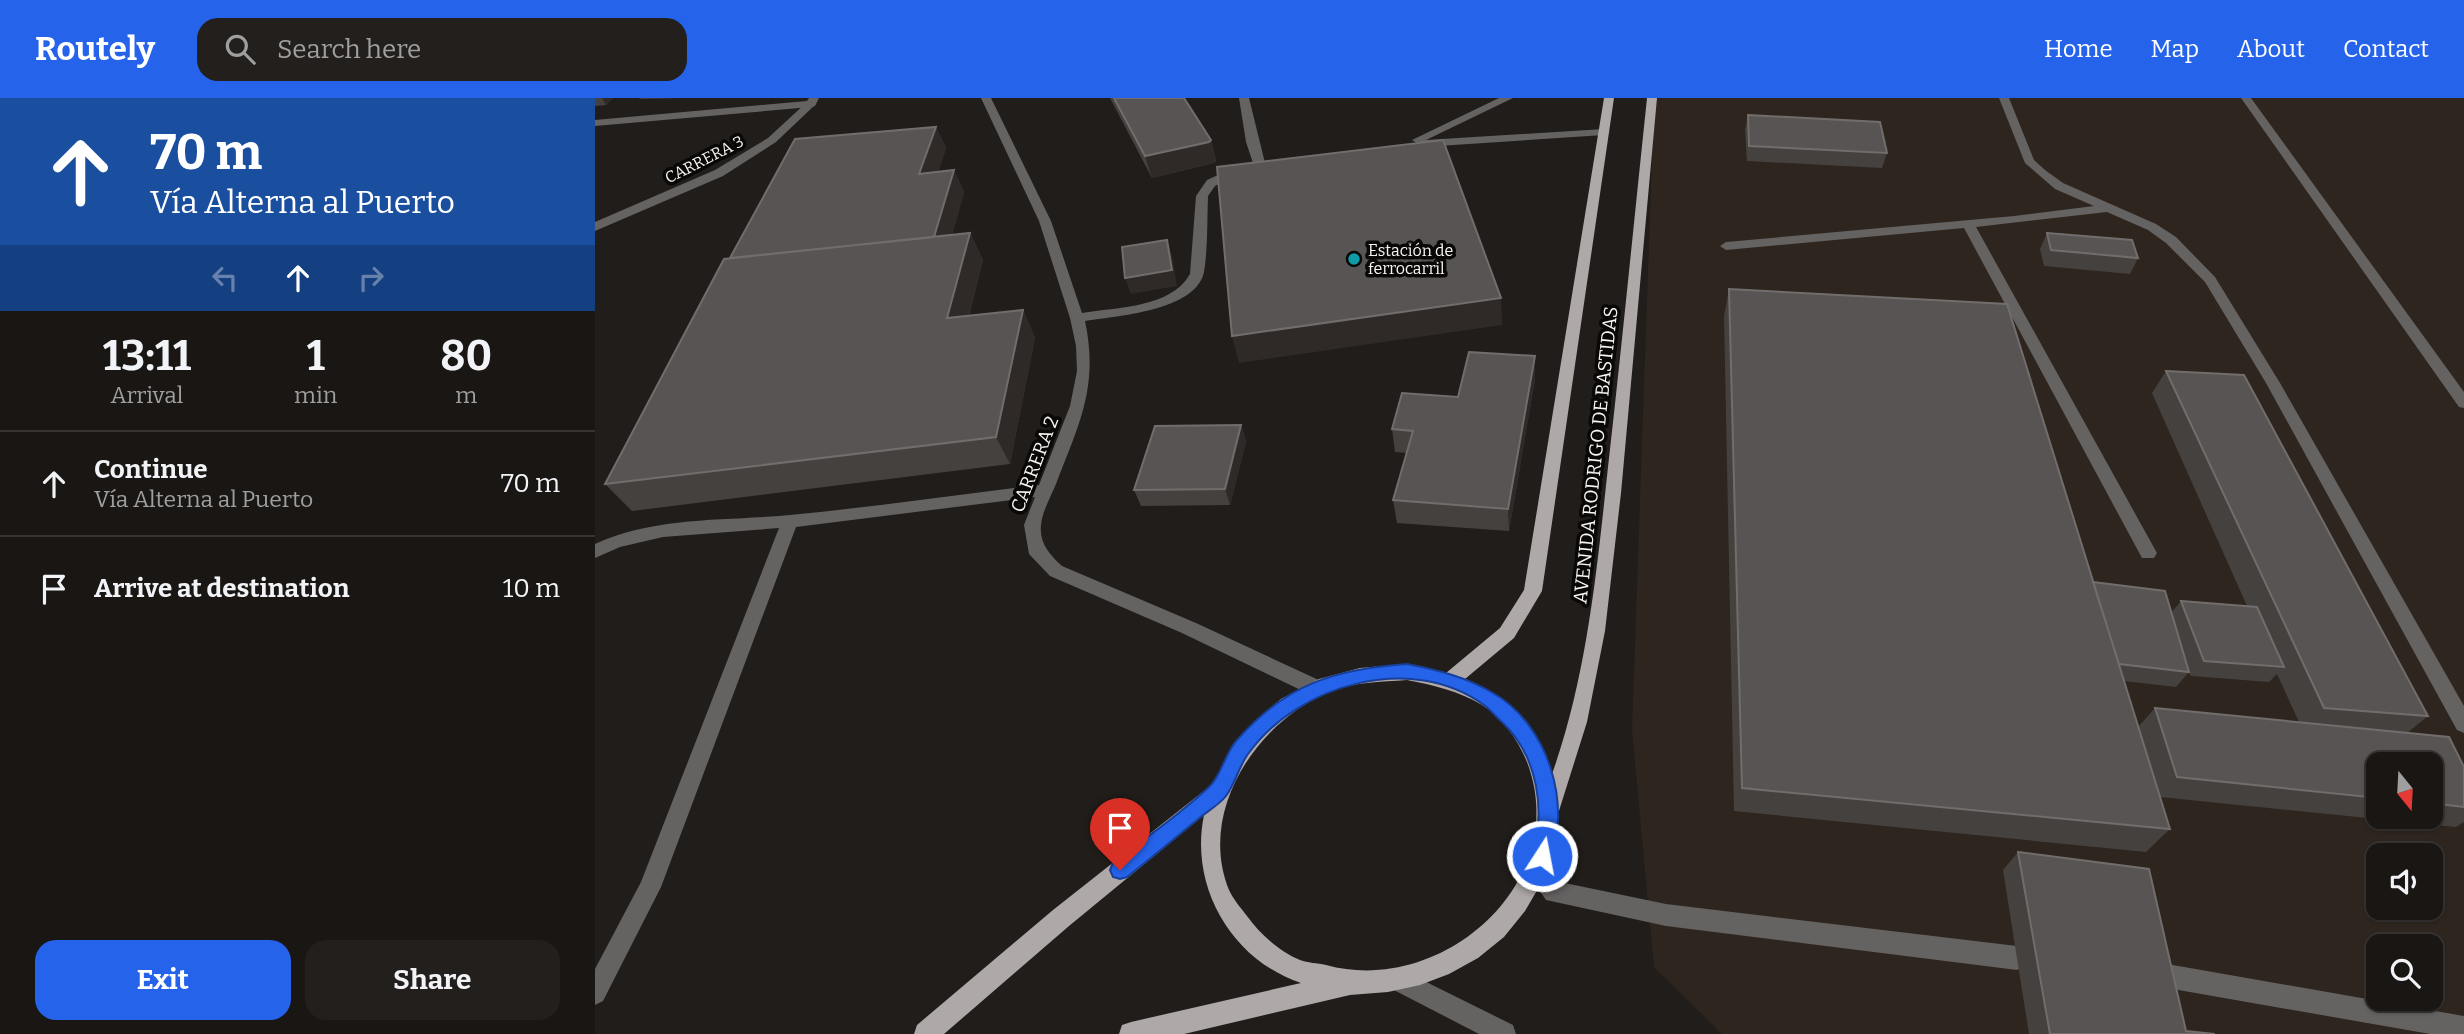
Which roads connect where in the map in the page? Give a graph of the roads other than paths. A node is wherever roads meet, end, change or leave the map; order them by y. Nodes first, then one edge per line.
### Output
1 (986, 98) edge
2 (1244, 98) edge
3 (1508, 98) edge
4 (1609, 98) edge
5 (1652, 98) edge
6 (2004, 98) edge
7 (2246, 98) edge
8 (812, 101) edge
9 (595, 123) edge
10 (1604, 132) junction
11 (2107, 208) junction
12 (1968, 224) junction
13 (595, 227) edge
14 (1726, 246) dead end
15 (1077, 318) junction
16 (2464, 403) edge
17 (1045, 490) junction
18 (790, 521) junction
19 (595, 551) edge
20 (2148, 553) dead end
21 (1451, 680) junction
22 (1316, 688) junction
23 (2464, 724) edge
24 (1219, 790) junction
25 (1549, 811) junction
26 (1537, 871) junction
27 (2017, 958) dead end
28 (2147, 973) edge
29 (1398, 980) junction
30 (1351, 983) junction
31 (595, 992) edge
32 (2464, 1028) edge
33 (926, 1034) edge
34 (1131, 1034) edge
35 (1504, 1034) edge

1 - 15 street, CARRERA 2
2 - 15 street
3 - 10 street
4 - 10 main road, AVENIDA RODRIGO DE BASTIDAS
5 - 25 main road, AVENIDA RODRIGO DE BASTIDAS
6 - 11 street
7 - 16 street
8 - 9 street
8 - 13 street, CARRERA 3
10 - 21 main road, AVENIDA RODRIGO DE BASTIDAS
11 - 12 street
11 - 23 street
12 - 14 street
12 - 20 street
15 - 17 street, CARRERA 2
17 - 18 street
17 - 22 street, CARRERA 2
18 - 19 street
18 - 31 street
21 - 22 main road
21 - 25 main road
22 - 24 main road
24 - 30 main road
24 - 33 main road
25 - 26 main road
26 - 27 street
26 - 29 main road
28 - 32 street
29 - 30 main road
29 - 35 street
30 - 34 main road

